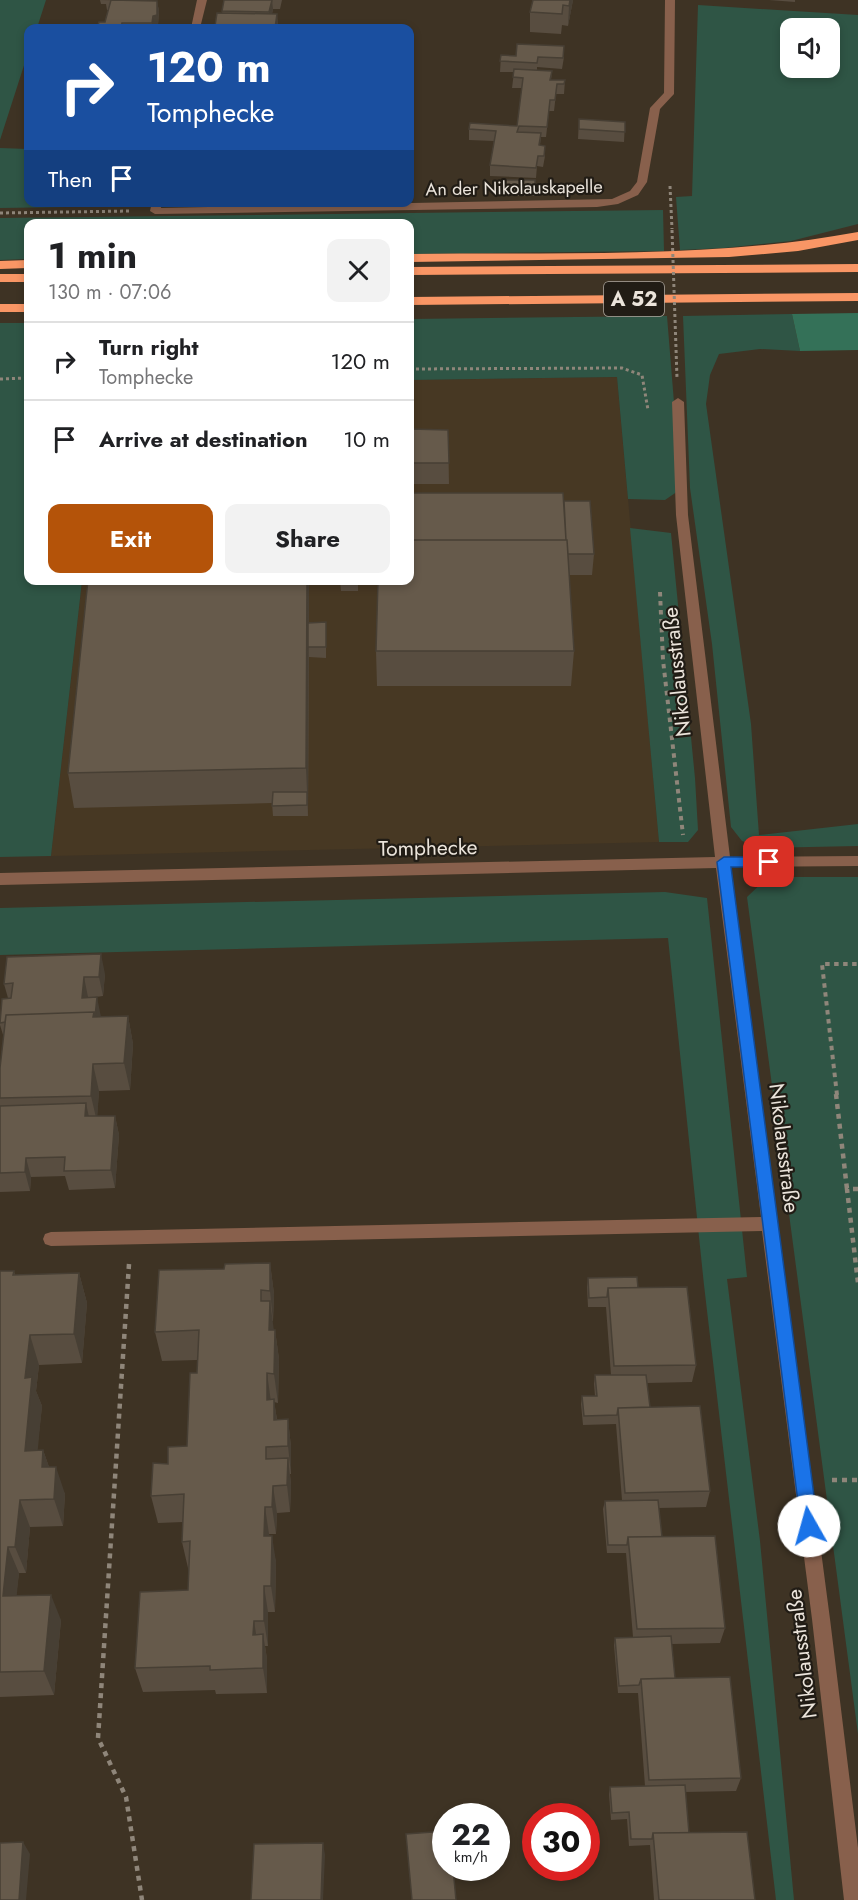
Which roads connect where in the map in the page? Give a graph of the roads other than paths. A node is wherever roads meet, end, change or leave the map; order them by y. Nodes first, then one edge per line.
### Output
1 (202, 0) edge
2 (670, 0) edge
3 (196, 24) edge
4 (414, 206) edge
5 (858, 236) edge
6 (414, 258) edge
7 (24, 264) edge
8 (0, 265) edge
9 (858, 268) edge
10 (414, 272) edge
11 (0, 278) edge
12 (24, 278) edge
13 (858, 297) edge
14 (414, 301) edge
15 (0, 308) edge
16 (24, 308) edge
17 (678, 402) dead end
18 (858, 861) edge
19 (724, 862) junction
20 (0, 879) edge
21 (771, 1224) junction
22 (51, 1239) dead end
23 (854, 1900) edge

1 - 3 street
2 - 4 street, An der Nikolauskapelle
5 - 6 highway
7 - 8 highway
9 - 10 highway, A 52
11 - 12 highway
13 - 14 highway, A 52
15 - 16 highway
17 - 19 street, Nikolausstraße
18 - 19 street, Tomphecke
19 - 20 street, Tomphecke
19 - 21 street, Nikolausstraße
21 - 22 street
21 - 23 street, Nikolausstraße

